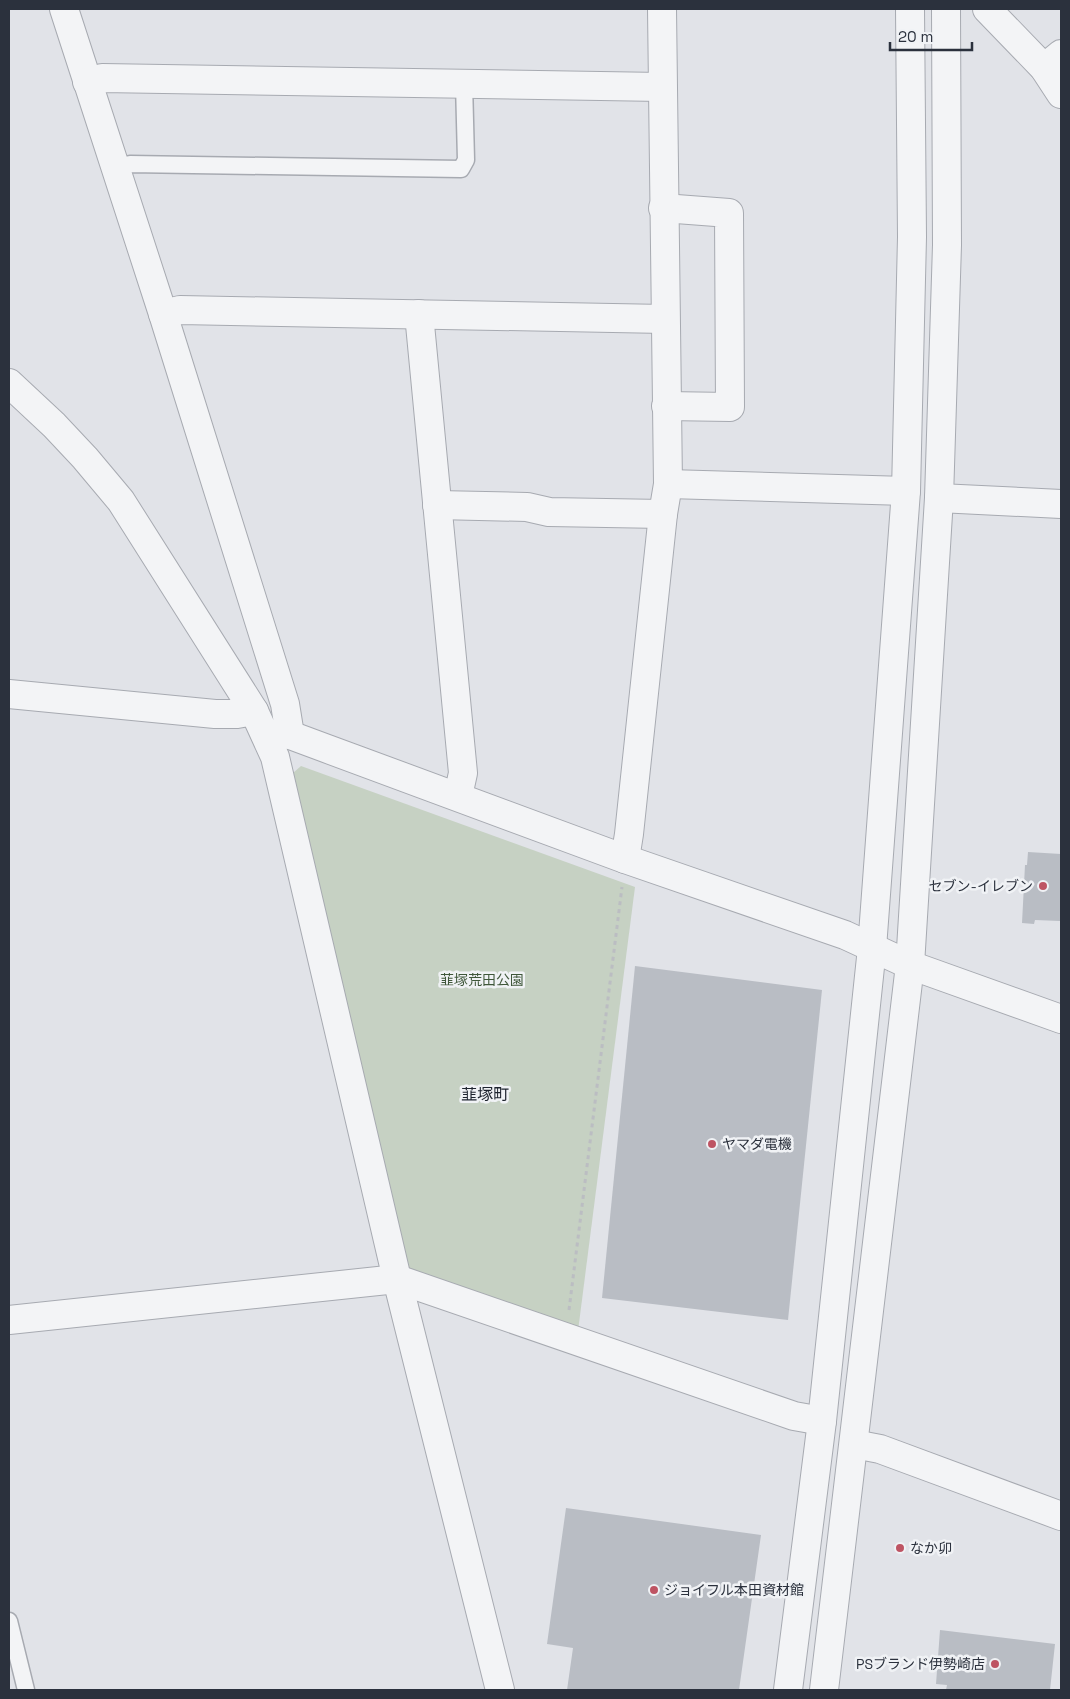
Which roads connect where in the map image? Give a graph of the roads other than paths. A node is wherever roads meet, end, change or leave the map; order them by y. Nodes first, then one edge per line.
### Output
1 (64, 9) edge
2 (662, 9) edge
3 (910, 9) edge
4 (946, 9) edge
5 (987, 9) edge
6 (1052, 61) edge
7 (87, 82) junction
8 (464, 83) junction
9 (662, 87) junction
10 (1061, 94) edge
11 (114, 167) junction
12 (664, 208) junction
13 (163, 314) junction
14 (419, 314) junction
15 (665, 319) junction
16 (9, 382) edge
17 (666, 406) junction
18 (668, 484) junction
19 (906, 491) junction
20 (939, 498) junction
21 (1061, 504) edge
22 (437, 505) junction
23 (663, 514) junction
24 (9, 694) edge
25 (270, 726) junction
26 (458, 796) junction
27 (625, 859) junction
28 (872, 948) junction
29 (910, 965) junction
30 (1061, 1019) edge
31 (397, 1279) junction
32 (9, 1320) edge
33 (822, 1421) junction
34 (854, 1444) junction
35 (1061, 1516) edge
36 (9, 1621) edge
37 (26, 1690) edge
38 (500, 1690) edge
39 (788, 1690) edge
40 (824, 1690) edge

1 - 7 street
2 - 9 street
3 - 19 street
4 - 20 street
5 - 6 street
6 - 10 street
7 - 8 street
7 - 11 street
8 - 9 street
8 - 11 lane
9 - 12 street
11 - 13 street
12 - 15 street
12 - 17 street
13 - 14 street
13 - 25 street
14 - 15 street
14 - 22 street
15 - 17 street
16 - 25 street
17 - 18 street
18 - 19 street
18 - 23 street
19 - 28 street
20 - 21 street
20 - 29 street
22 - 23 street
22 - 26 street
23 - 27 street
24 - 25 street
25 - 26 street
25 - 31 street
26 - 27 street
27 - 28 street
28 - 29 street
28 - 33 street
29 - 30 street
29 - 34 street
31 - 32 street
31 - 33 street
31 - 38 street
33 - 39 street
34 - 35 street
34 - 40 street
36 - 37 lane

